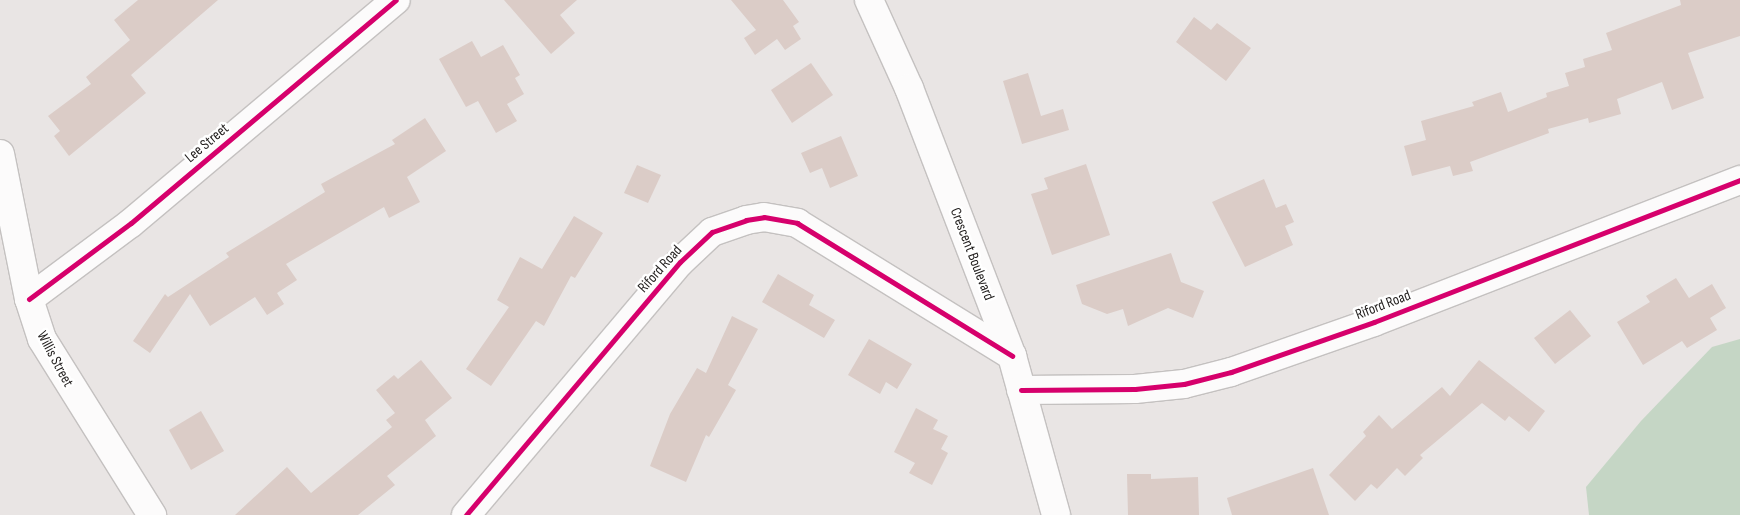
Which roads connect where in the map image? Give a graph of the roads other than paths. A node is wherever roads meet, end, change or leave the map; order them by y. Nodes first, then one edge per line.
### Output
1 (396, 0) edge
2 (869, 0) edge
3 (0, 154) edge
4 (1740, 180) edge
5 (29, 299) junction
6 (1012, 356) junction
7 (1021, 390) junction
8 (152, 515) edge
9 (466, 515) edge
10 (1056, 515) edge

1 - 5 street, Lee Street
2 - 6 street, Crescent Boulevard
3 - 5 street, Willis Street
4 - 7 street, Riford Road
5 - 8 street, Willis Street
6 - 7 street, Crescent Boulevard
6 - 9 street, Riford Road
7 - 10 street, Crescent Boulevard

